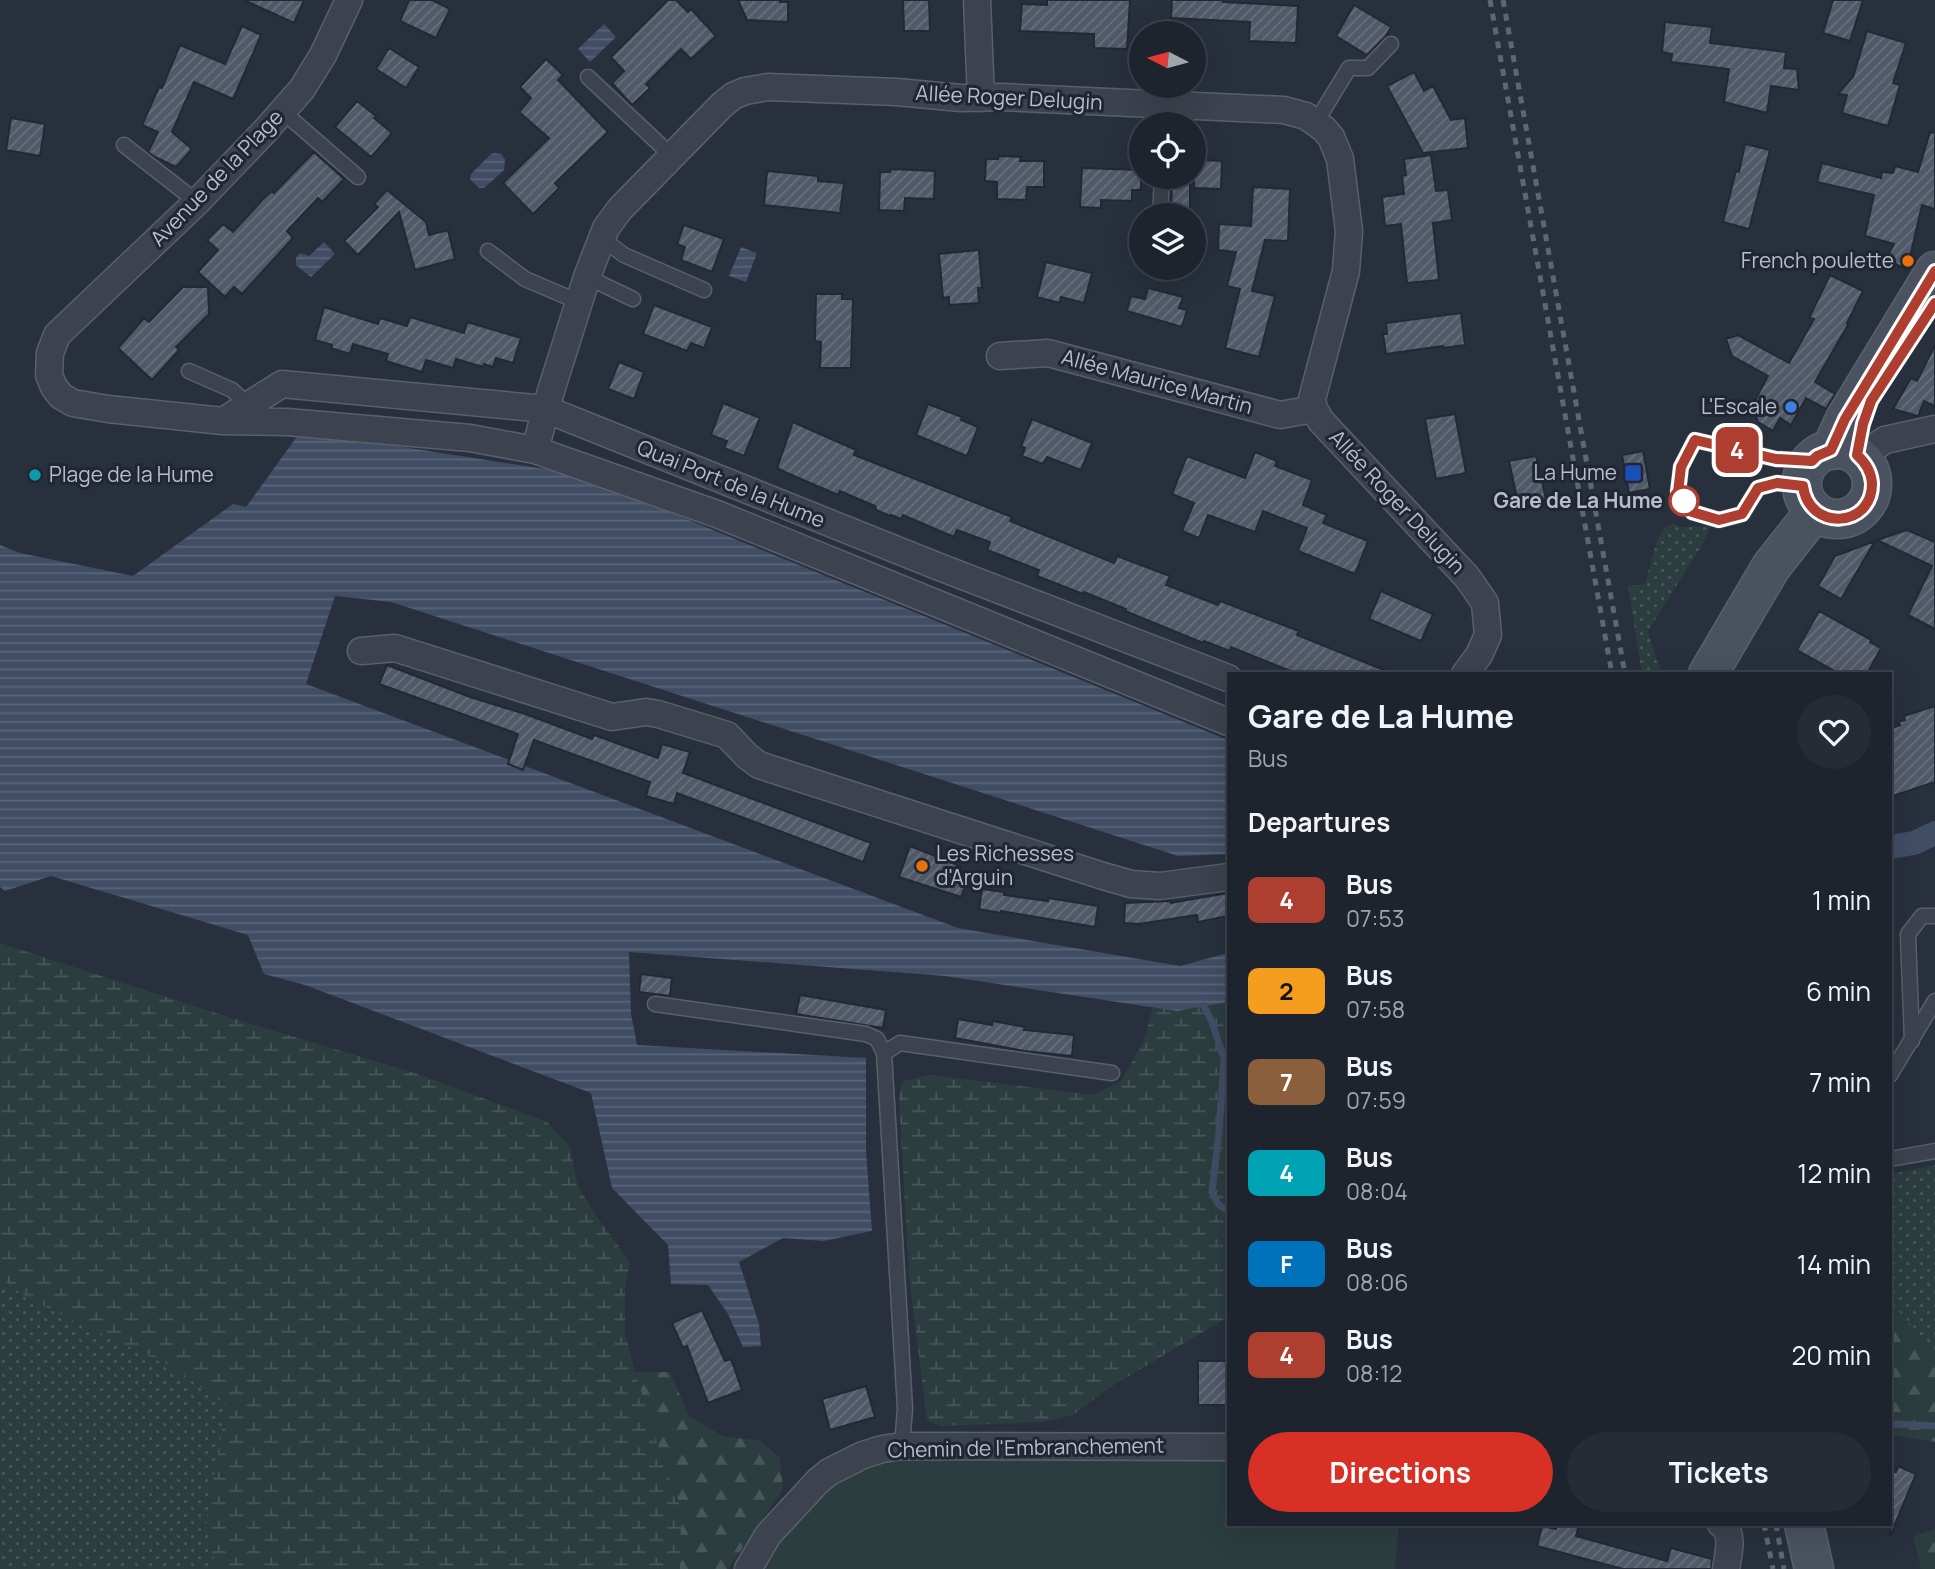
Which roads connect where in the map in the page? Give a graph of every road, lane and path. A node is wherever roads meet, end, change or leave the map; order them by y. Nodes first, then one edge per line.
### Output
1 (349, 0) edge
2 (977, 0) edge
3 (1391, 44) dead end
4 (589, 77) dead end
5 (981, 98) junction
6 (1164, 105) edge
7 (282, 111) junction
8 (1316, 122) junction
9 (124, 145) dead end
10 (672, 156) junction
11 (358, 177) dead end
12 (197, 202) junction
13 (601, 238) junction
14 (488, 251) dead end
15 (1935, 271) edge
16 (583, 290) junction
17 (704, 290) dead end
18 (633, 299) dead end
19 (1935, 303) edge
20 (57, 335) joint
21 (1000, 356) dead end
22 (189, 371) dead end
23 (248, 405) junction
24 (545, 409) junction
25 (1314, 410) junction
26 (223, 421) junction
27 (1935, 429) edge
28 (536, 450) junction
29 (1829, 470) junction
30 (361, 651) dead end
31 (1466, 672) edge
32 (1709, 672) edge
33 (1227, 678) edge
34 (1227, 722) edge
35 (1227, 877) edge
36 (1935, 916) edge
37 (1935, 1001) edge
38 (655, 1004) dead end
39 (1912, 1041) junction
40 (884, 1052) junction
41 (1892, 1072) edge
42 (1112, 1073) dead end
43 (1935, 1151) edge
44 (1892, 1159) edge
45 (901, 1446) junction
46 (1227, 1447) edge
47 (1724, 1526) edge
48 (1804, 1526) edge
49 (748, 1569) edge
50 (1726, 1569) edge
51 (1814, 1569) edge

1 - 7 street, Avenue de la Plage
2 - 5 street
3 - 8 lane
4 - 10 lane
5 - 6 street, Allée Roger Delugin
5 - 10 street, Allée Roger Delugin
6 - 8 street, Allée Roger Delugin
7 - 11 lane
7 - 12 street, Avenue de la Plage
8 - 25 street, Allée Roger Delugin
9 - 12 lane
10 - 13 street, Allée Roger Delugin
12 - 20 street, Avenue de la Plage
13 - 16 street, Allée Roger Delugin
13 - 17 lane
14 - 16 lane
15 - 29 main road
16 - 18 lane
16 - 24 street, Allée Roger Delugin
19 - 29 main road
20 - 26 street, Quai Port de la Hume
21 - 25 street, Allée Maurice Martin
22 - 23 lane
23 - 24 street, Quai Port de la Hume
23 - 26 street, Quai Port de la Hume
24 - 28 street, Allée Roger Delugin
24 - 33 street, Quai Port de la Hume
25 - 31 street, Allée Roger Delugin
26 - 28 street, Quai Port de la Hume
27 - 29 street
28 - 34 street, Quai Port de la Hume
29 - 29 lane
29 - 32 main road
30 - 35 street
36 - 39 lane
37 - 39 lane
38 - 40 lane
39 - 41 lane
40 - 42 lane
40 - 45 lane
43 - 44 lane
45 - 46 street, Chemin de l'Embranchement
45 - 49 street, Chemin de l'Embranchement
47 - 50 street
48 - 51 main road

